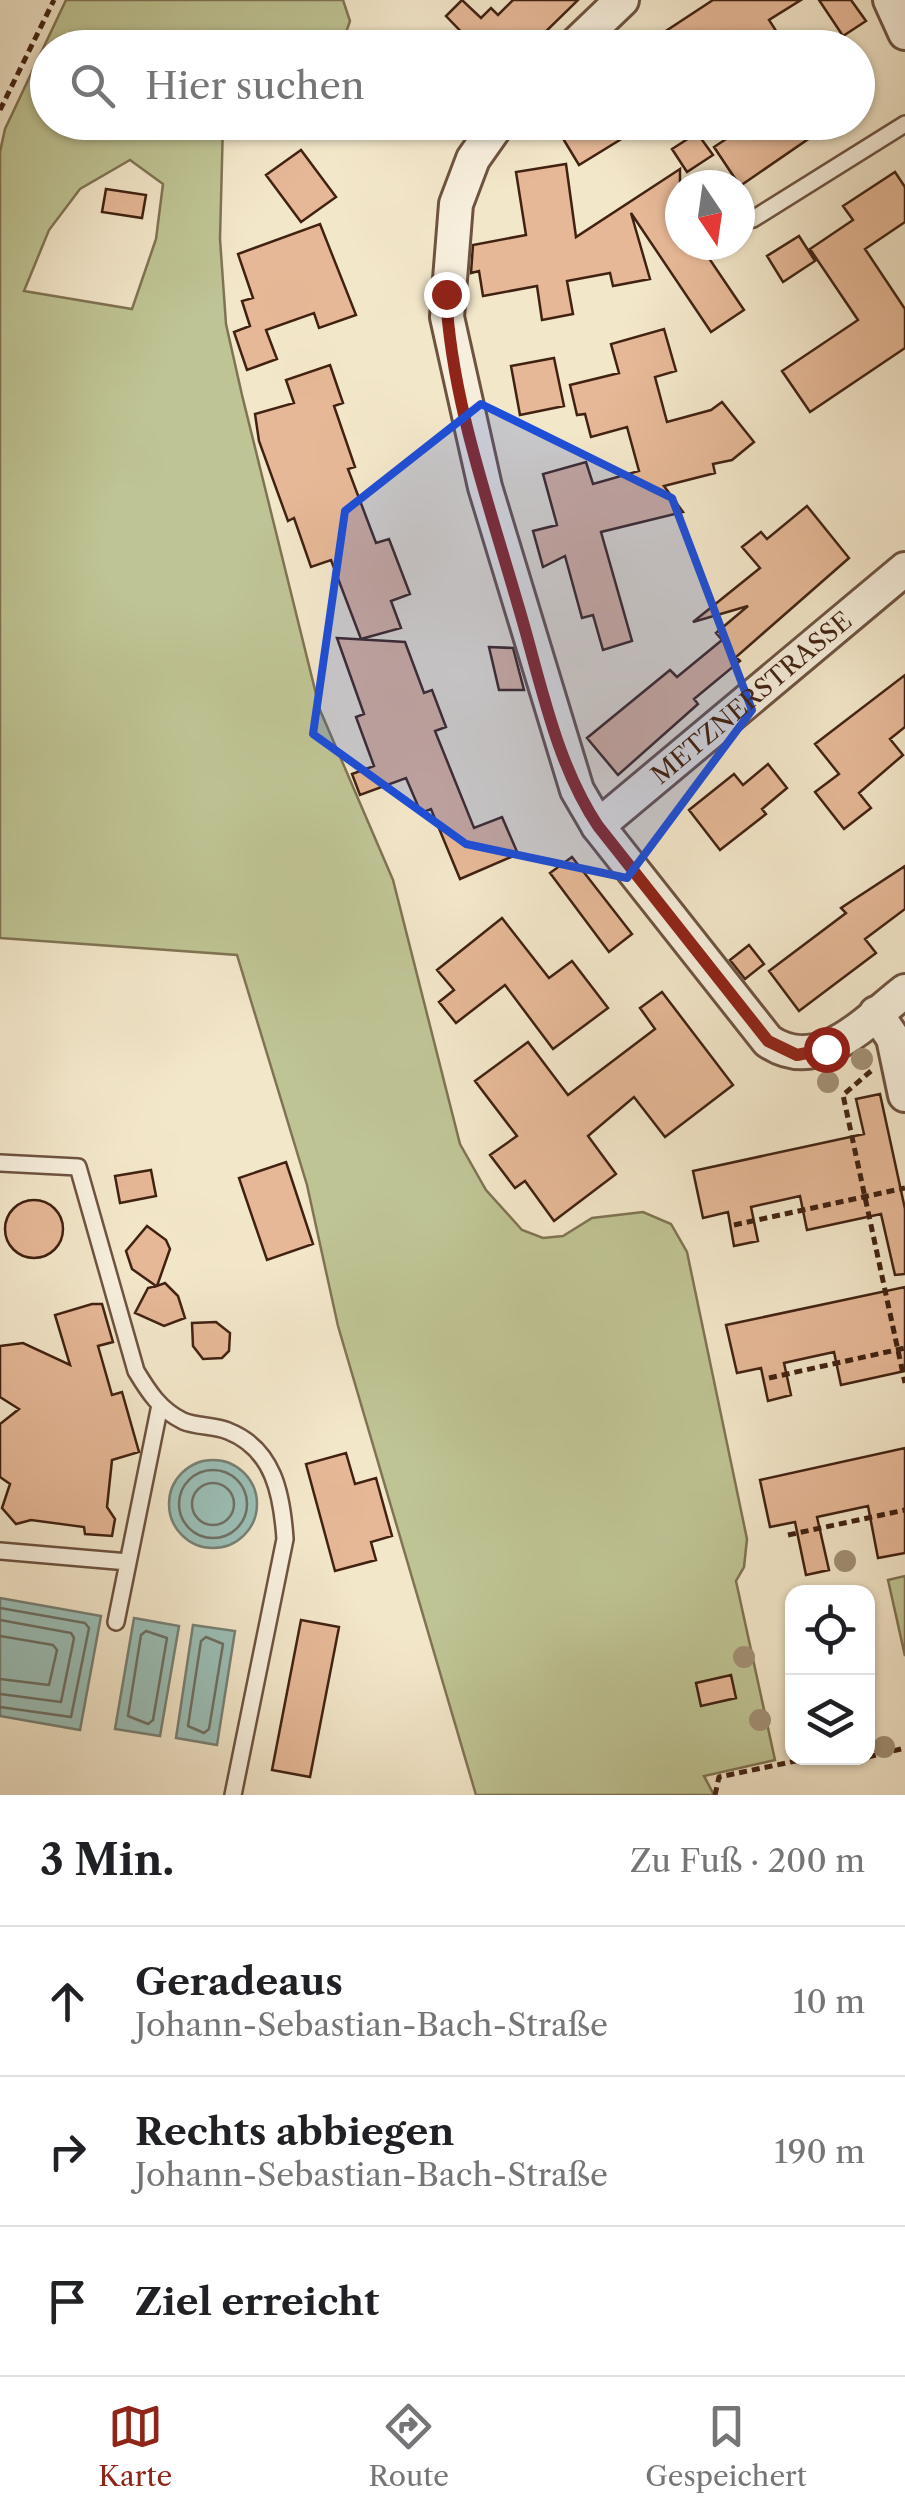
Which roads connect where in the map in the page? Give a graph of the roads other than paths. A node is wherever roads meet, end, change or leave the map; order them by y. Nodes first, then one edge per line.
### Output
1 (622, 0) edge
2 (890, 0) edge
3 (591, 30) edge
4 (905, 33) edge
5 (905, 124) edge
6 (486, 140) edge
7 (755, 218) edge
8 (905, 569) edge
9 (598, 826) junction
10 (905, 991) edge
11 (876, 1013) junction
12 (905, 1095) edge
13 (0, 1163) edge
14 (160, 1405) junction
15 (0, 1551) edge
16 (128, 1562) junction
17 (116, 1622) dead end
18 (232, 1795) edge

1 - 3 street
2 - 4 street
5 - 7 lane
6 - 9 street
8 - 9 street, METZNERSTRASSE
9 - 11 street
10 - 11 street
11 - 12 street
13 - 14 lane
14 - 16 lane
14 - 18 lane
15 - 16 lane
16 - 17 lane

